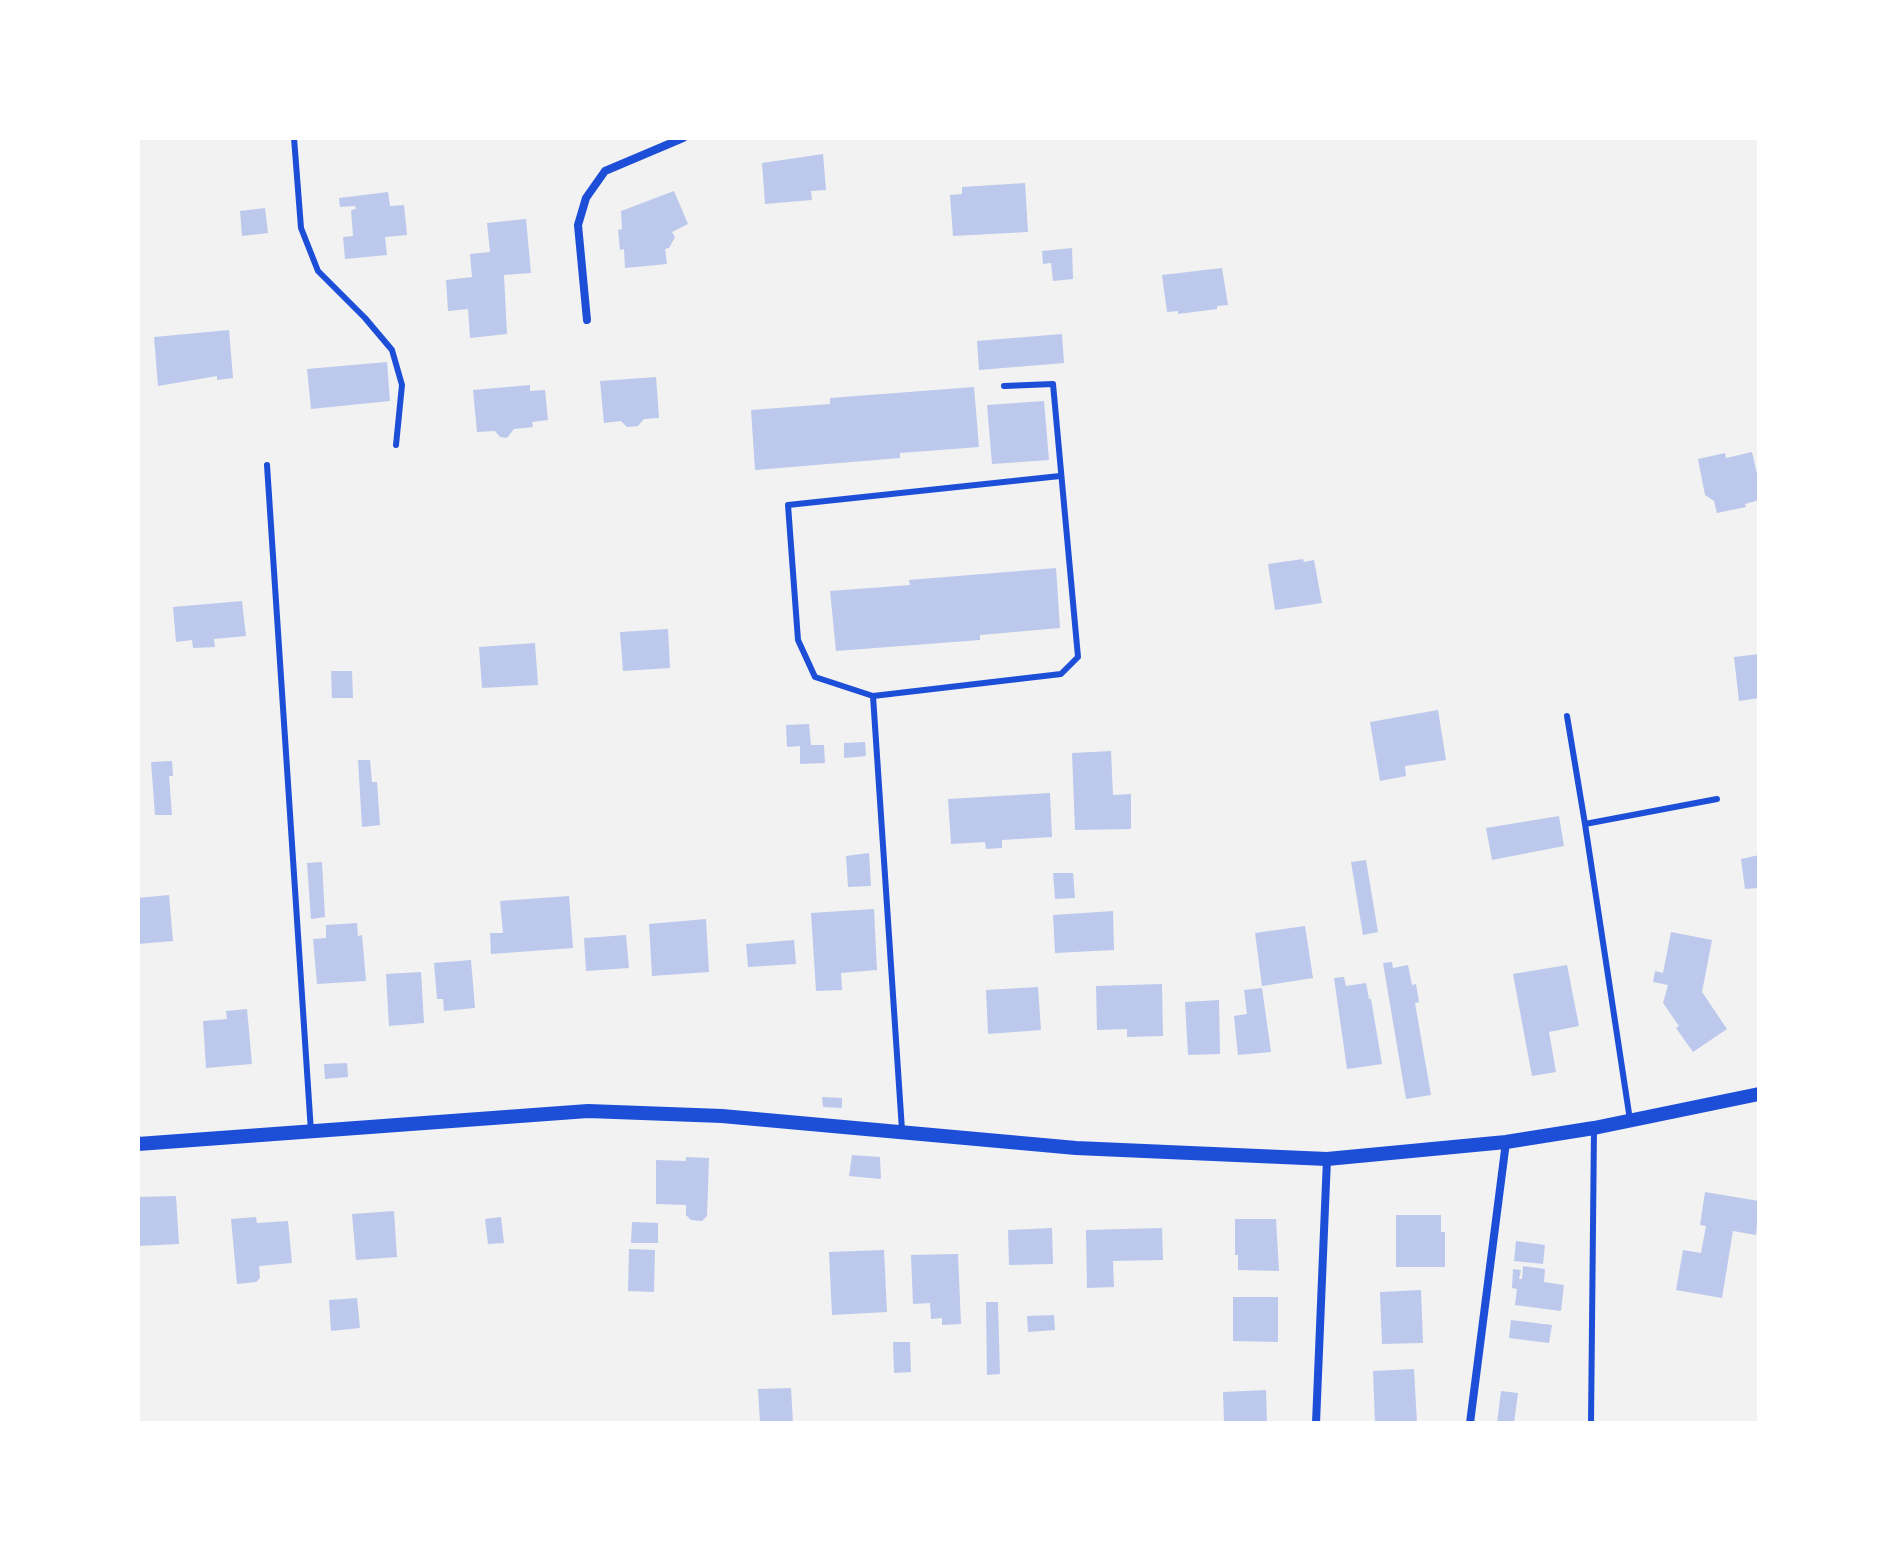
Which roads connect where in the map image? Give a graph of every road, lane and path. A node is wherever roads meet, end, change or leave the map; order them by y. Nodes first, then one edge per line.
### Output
1 (294, 138) edge
2 (683, 138) edge
3 (587, 320) dead end
4 (1004, 386) dead end
5 (396, 445) dead end
6 (267, 465) dead end
7 (1060, 476) junction
8 (873, 696) junction
9 (1567, 716) dead end
10 (1717, 799) dead end
11 (1585, 824) junction
12 (1759, 1094) edge
13 (1630, 1120) junction
14 (1594, 1128) junction
15 (311, 1132) junction
16 (903, 1134) junction
17 (1506, 1142) junction
18 (138, 1144) edge
19 (1327, 1159) junction
20 (1316, 1423) edge
21 (1470, 1423) edge
22 (1591, 1423) edge

1 - 5 lane
2 - 3 street
4 - 7 lane
6 - 15 lane
7 - 8 lane
7 - 8 lane
8 - 16 lane
9 - 11 lane
10 - 11 lane
11 - 13 lane
12 - 13 street
13 - 14 street
14 - 17 street
14 - 22 lane
15 - 16 street
15 - 18 street
16 - 19 street
17 - 19 street
17 - 21 street
19 - 20 street

